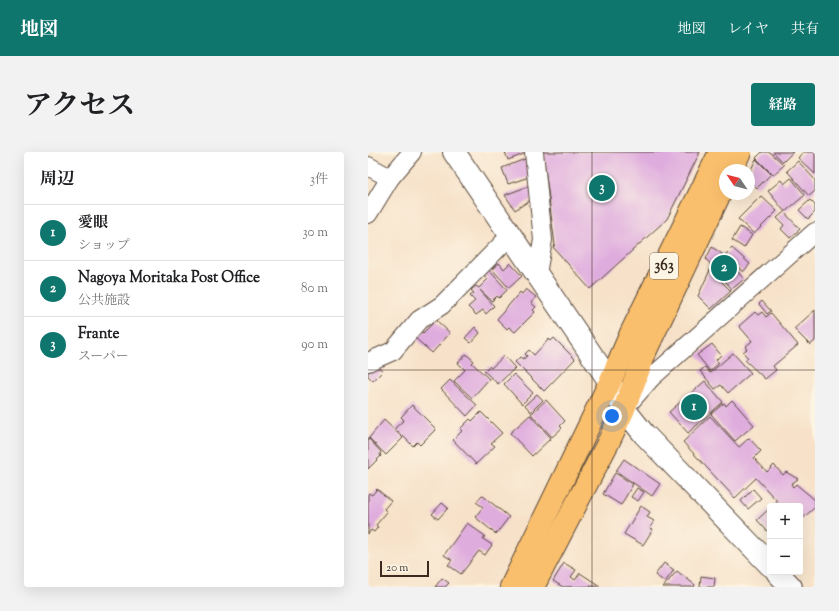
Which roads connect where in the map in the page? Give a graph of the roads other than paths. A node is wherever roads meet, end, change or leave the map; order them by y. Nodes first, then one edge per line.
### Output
1 (412, 152) edge
2 (454, 152) edge
3 (534, 152) edge
4 (720, 152) edge
5 (740, 152) edge
6 (734, 164) edge
7 (368, 166) edge
8 (390, 178) junction
9 (719, 196) edge
10 (368, 214) edge
11 (815, 232) edge
12 (510, 236) junction
13 (536, 274) junction
14 (368, 362) edge
15 (610, 382) junction
16 (624, 409) junction
17 (767, 562) edge
18 (780, 575) edge
19 (511, 587) edge
20 (533, 587) edge
21 (791, 587) edge

1 - 8 street
2 - 12 street
3 - 13 street
4 - 15 highway, 363
5 - 6 highway
7 - 8 street
8 - 10 street
9 - 16 highway, 363
11 - 16 street
12 - 13 street
12 - 14 street
13 - 15 street
15 - 16 street
15 - 19 highway, 363
16 - 17 street
16 - 20 highway, 363
18 - 21 street

